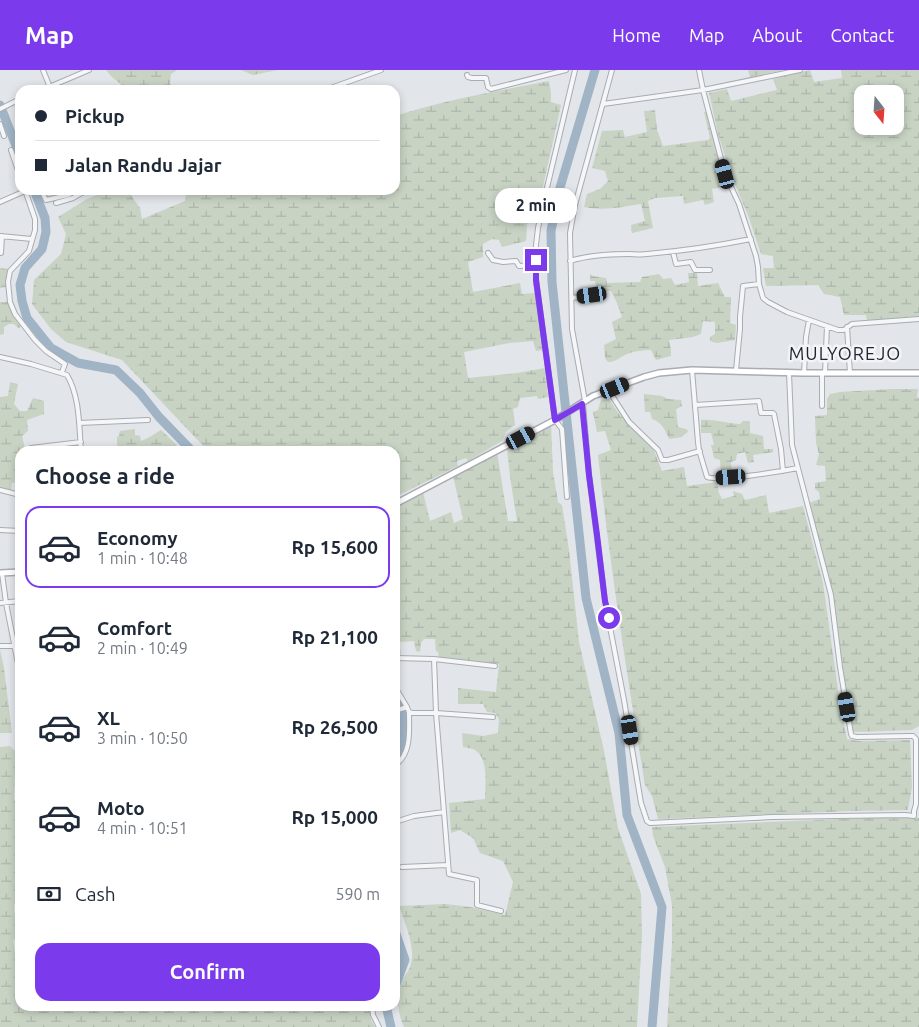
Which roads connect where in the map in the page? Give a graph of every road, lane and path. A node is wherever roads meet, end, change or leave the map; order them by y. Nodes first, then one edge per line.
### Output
1 (42, 70) edge
2 (89, 70) edge
3 (381, 70) edge
4 (566, 70) edge
5 (575, 70) edge
6 (612, 70) edge
7 (699, 70) edge
8 (800, 70) edge
9 (467, 75) dead end
10 (50, 85) edge
11 (57, 85) edge
12 (339, 85) edge
13 (703, 90) junction
14 (15, 102) edge
15 (603, 104) junction
16 (0, 109) edge
17 (0, 124) edge
18 (4, 136) dead end
19 (11, 150) dead end
20 (15, 162) edge
21 (15, 195) edge
22 (27, 195) edge
23 (44, 195) edge
24 (64, 195) edge
25 (78, 195) edge
26 (0, 202) edge
27 (56, 203) dead end
28 (1, 236) edge
29 (32, 239) junction
30 (751, 239) junction
31 (673, 252) junction
32 (1, 253) dead end
33 (488, 253) dead end
34 (570, 261) junction
35 (533, 265) junction
36 (710, 270) dead end
37 (759, 284) junction
38 (592, 295) dead end
39 (572, 298) junction
40 (919, 319) edge
41 (809, 320) junction
42 (827, 326) junction
43 (847, 327) junction
44 (0, 358) edge
45 (692, 370) junction
46 (736, 370) junction
47 (62, 372) junction
48 (789, 373) junction
49 (804, 373) junction
50 (824, 373) junction
51 (850, 373) junction
52 (919, 373) edge
53 (609, 391) junction
54 (582, 403) junction
55 (695, 405) junction
56 (822, 406) dead end
57 (556, 419) junction
58 (148, 420) dead end
59 (79, 423) junction
60 (80, 442) junction
61 (47, 446) edge
62 (81, 446) edge
63 (700, 451) junction
64 (798, 468) junction
65 (783, 471) junction
66 (0, 490) edge
67 (15, 494) edge
68 (567, 498) dead end
69 (400, 501) edge
70 (0, 530) edge
71 (15, 531) edge
72 (15, 572) edge
73 (1, 573) edge
74 (15, 602) edge
75 (0, 603) edge
76 (6, 603) junction
77 (0, 646) edge
78 (14, 646) junction
79 (15, 649) edge
80 (400, 658) edge
81 (434, 660) junction
82 (495, 666) dead end
83 (400, 696) edge
84 (406, 707) junction
85 (400, 709) edge
86 (409, 712) junction
87 (436, 713) junction
88 (493, 717) dead end
89 (918, 751) edge
90 (400, 760) edge
91 (916, 806) edge
92 (444, 812) junction
93 (914, 816) junction
94 (919, 816) edge
95 (400, 820) edge
96 (448, 865) junction
97 (402, 866) dead end
98 (501, 910) dead end
99 (373, 1011) edge
100 (379, 1027) edge

1 - 10 street
2 - 11 street
3 - 12 street
4 - 9 street
5 - 35 street
6 - 15 street
7 - 13 street
8 - 13 street
13 - 15 street
13 - 30 street
14 - 16 street
15 - 34 street
17 - 18 street
19 - 20 street
21 - 26 street
22 - 29 street
23 - 24 street
25 - 27 street
28 - 29 street
28 - 32 street
29 - 47 street
30 - 31 street
30 - 37 street
31 - 34 street
31 - 36 street
33 - 35 street
34 - 39 street
35 - 57 street
37 - 41 street
37 - 46 street
38 - 39 street
39 - 54 street
40 - 43 street
41 - 42 street
41 - 49 street
42 - 43 street
42 - 50 street
43 - 51 street
44 - 47 street
45 - 46 street
45 - 53 street
45 - 55 street
46 - 48 street
47 - 59 street
48 - 49 street
48 - 64 street
49 - 50 street
50 - 51 street
50 - 56 street
51 - 52 street
53 - 54 street
53 - 63 street
54 - 57 street
54 - 93 street
55 - 63 street
55 - 65 street
57 - 68 street
57 - 69 street
58 - 59 street
59 - 60 street
60 - 61 street
60 - 62 street
63 - 65 street
64 - 65 street
64 - 89 street
66 - 67 street
70 - 71 street
72 - 73 street
73 - 76 street
74 - 76 street
75 - 76 street
76 - 78 street
77 - 78 street
78 - 79 street
80 - 81 street
81 - 82 street
81 - 87 street
83 - 84 street
84 - 85 street
84 - 86 street
86 - 87 street
86 - 90 street
87 - 88 street
87 - 92 street
89 - 91 street
91 - 93 street
92 - 95 street
92 - 96 street
93 - 94 street
96 - 97 street
96 - 98 street
99 - 100 street

